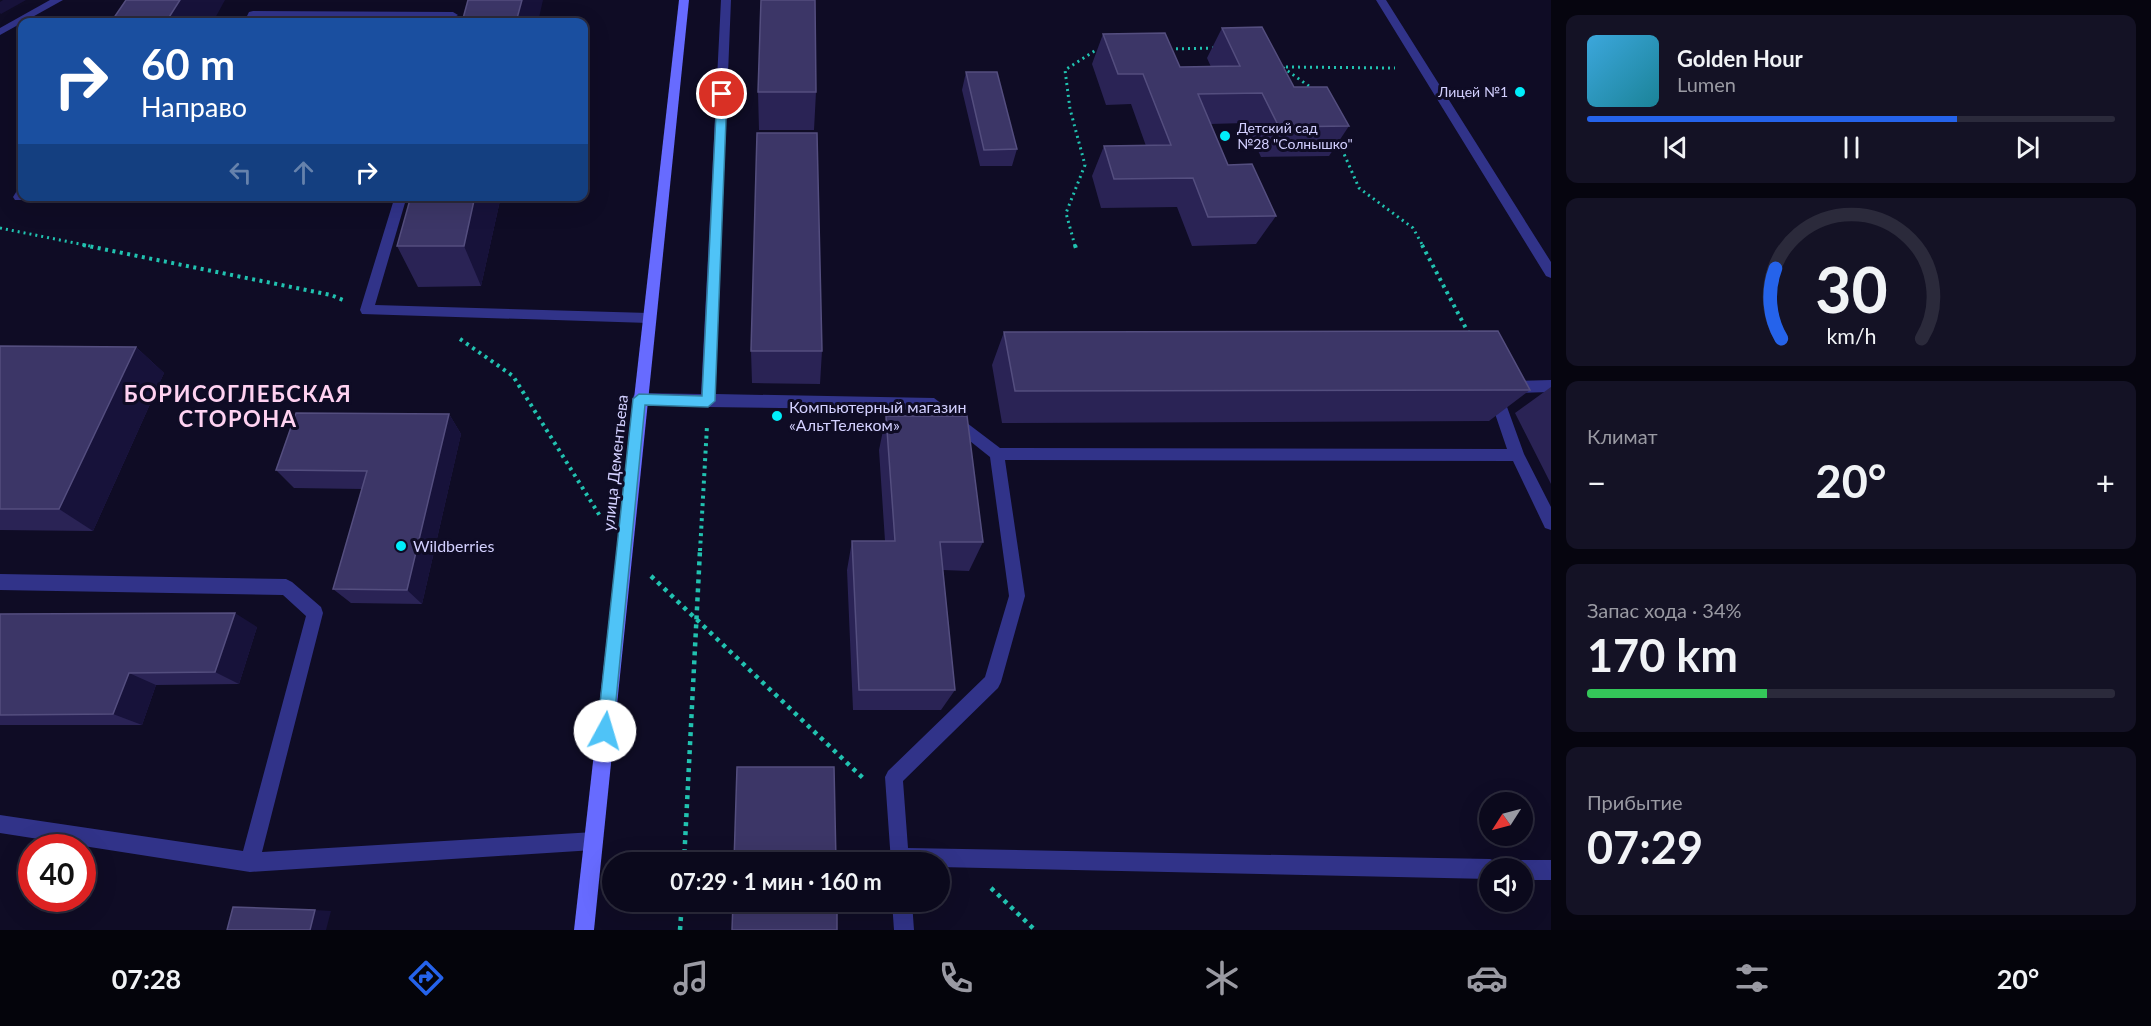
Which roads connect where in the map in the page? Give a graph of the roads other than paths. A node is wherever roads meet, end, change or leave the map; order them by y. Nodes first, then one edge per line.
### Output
1 (58, 0) edge
2 (684, 0) edge
3 (726, 0) edge
4 (1381, 0) edge
5 (454, 15) edge
6 (25, 18) edge
7 (251, 18) edge
8 (18, 22) edge
9 (0, 32) edge
10 (399, 201) edge
11 (1551, 273) edge
12 (649, 318) junction
13 (1551, 386) edge
14 (639, 399) junction
15 (708, 401) junction
16 (997, 454) junction
17 (1517, 455) junction
18 (1551, 523) edge
19 (0, 582) edge
20 (0, 824) edge
21 (594, 841) junction
22 (899, 852) edge
23 (950, 858) edge
24 (250, 862) junction
25 (1479, 869) edge
26 (1533, 870) edge
27 (1551, 870) edge
28 (903, 912) edge
29 (584, 930) edge
30 (904, 930) edge

1 - 6 street
2 - 12 street, улица Дементьева
3 - 15 street
4 - 11 street
5 - 7 street
8 - 9 street
10 - 12 street
12 - 14 street, улица Дементьева
13 - 17 street
14 - 15 street
14 - 21 street, улица Дементьева
15 - 16 street
16 - 17 street
16 - 22 street
17 - 18 street
19 - 24 street
20 - 24 street
21 - 24 street
21 - 29 street, улица Дементьева
23 - 25 street
26 - 27 street
28 - 30 street

